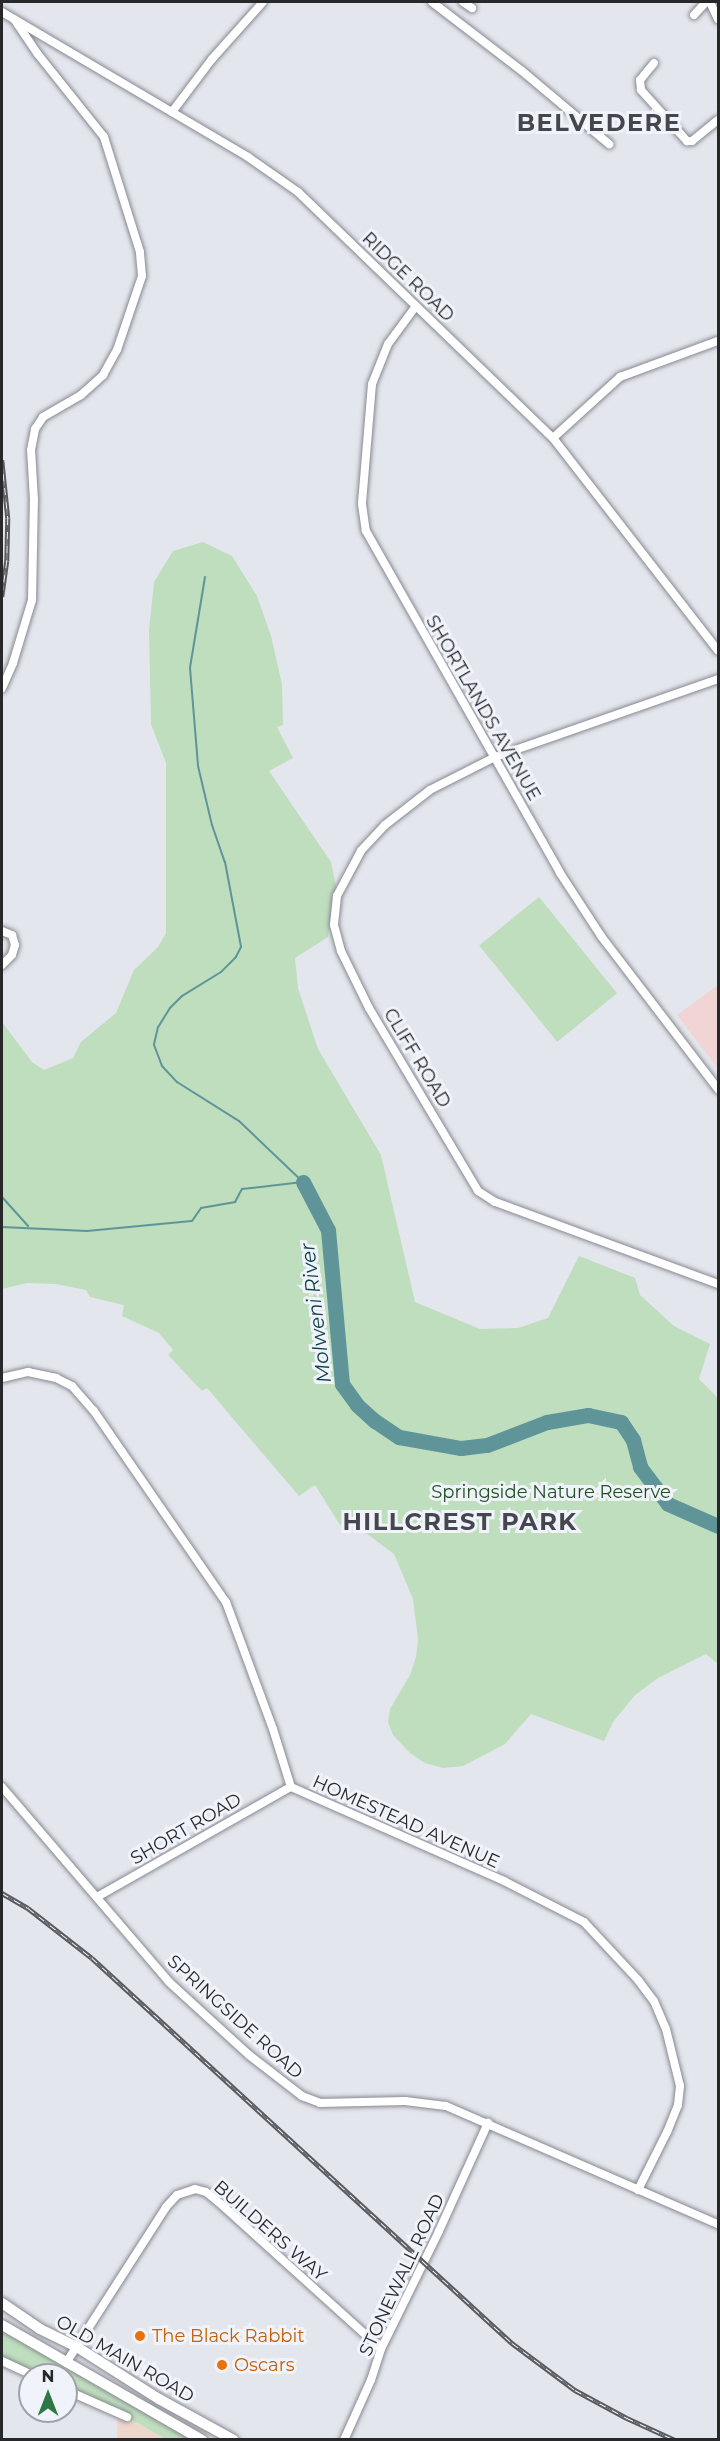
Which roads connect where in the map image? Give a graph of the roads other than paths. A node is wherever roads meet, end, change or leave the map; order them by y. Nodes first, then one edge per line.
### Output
1 (264, 2) edge
2 (432, 2) edge
3 (463, 2) edge
4 (708, 2) edge
5 (472, 8) dead end
6 (2, 12) edge
7 (694, 15) dead end
8 (14, 19) junction
9 (718, 19) edge
10 (654, 63) dead end
11 (172, 112) junction
12 (718, 120) edge
13 (609, 144) dead end
14 (416, 306) junction
15 (718, 341) edge
16 (553, 438) junction
17 (718, 651) edge
18 (718, 679) edge
19 (2, 688) edge
20 (495, 757) junction
21 (2, 931) edge
22 (2, 964) edge
23 (718, 1089) edge
24 (718, 1284) edge
25 (2, 1378) edge
26 (2, 1787) edge
27 (291, 1787) junction
28 (97, 1897) junction
29 (488, 2123) junction
30 (638, 2190) junction
31 (718, 2224) edge
32 (2, 2303) edge
33 (2, 2325) edge
34 (77, 2347) junction
35 (381, 2349) junction
36 (2, 2361) edge
37 (66, 2363) joint
38 (18, 2368) edge
39 (78, 2370) edge
40 (78, 2395) edge
41 (127, 2417) dead end
42 (184, 2434) edge
43 (202, 2439) edge
44 (234, 2439) edge
45 (344, 2439) edge

1 - 11 street
2 - 13 street
3 - 5 street
4 - 7 street
4 - 9 street
6 - 8 street, RIDGE ROAD
8 - 11 street, RIDGE ROAD
8 - 19 street
10 - 12 street
11 - 14 street, RIDGE ROAD
14 - 16 street, RIDGE ROAD
14 - 20 street, SHORTLANDS AVENUE
15 - 16 street
16 - 17 street, RIDGE ROAD
18 - 20 street, CLIFF ROAD
20 - 23 street, SHORTLANDS AVENUE
20 - 24 street, CLIFF ROAD
21 - 22 street
25 - 27 street, HOMESTEAD AVENUE
26 - 28 street, SPRINGSIDE ROAD
27 - 28 street, SHORT ROAD
27 - 30 street, HOMESTEAD AVENUE
28 - 29 street, SPRINGSIDE ROAD
29 - 30 street, SPRINGSIDE ROAD
29 - 35 street, STONEWALL ROAD
30 - 31 street, SPRINGSIDE ROAD
32 - 34 main road, OLD MAIN ROAD
33 - 37 main road, OLD MAIN ROAD
34 - 35 street, BUILDERS WAY
34 - 37 street, BUILDERS WAY
34 - 44 main road, OLD MAIN ROAD
35 - 45 street, STONEWALL ROAD
36 - 38 street
39 - 42 main road, OLD MAIN ROAD
40 - 41 street
42 - 43 main road, OLD MAIN ROAD

